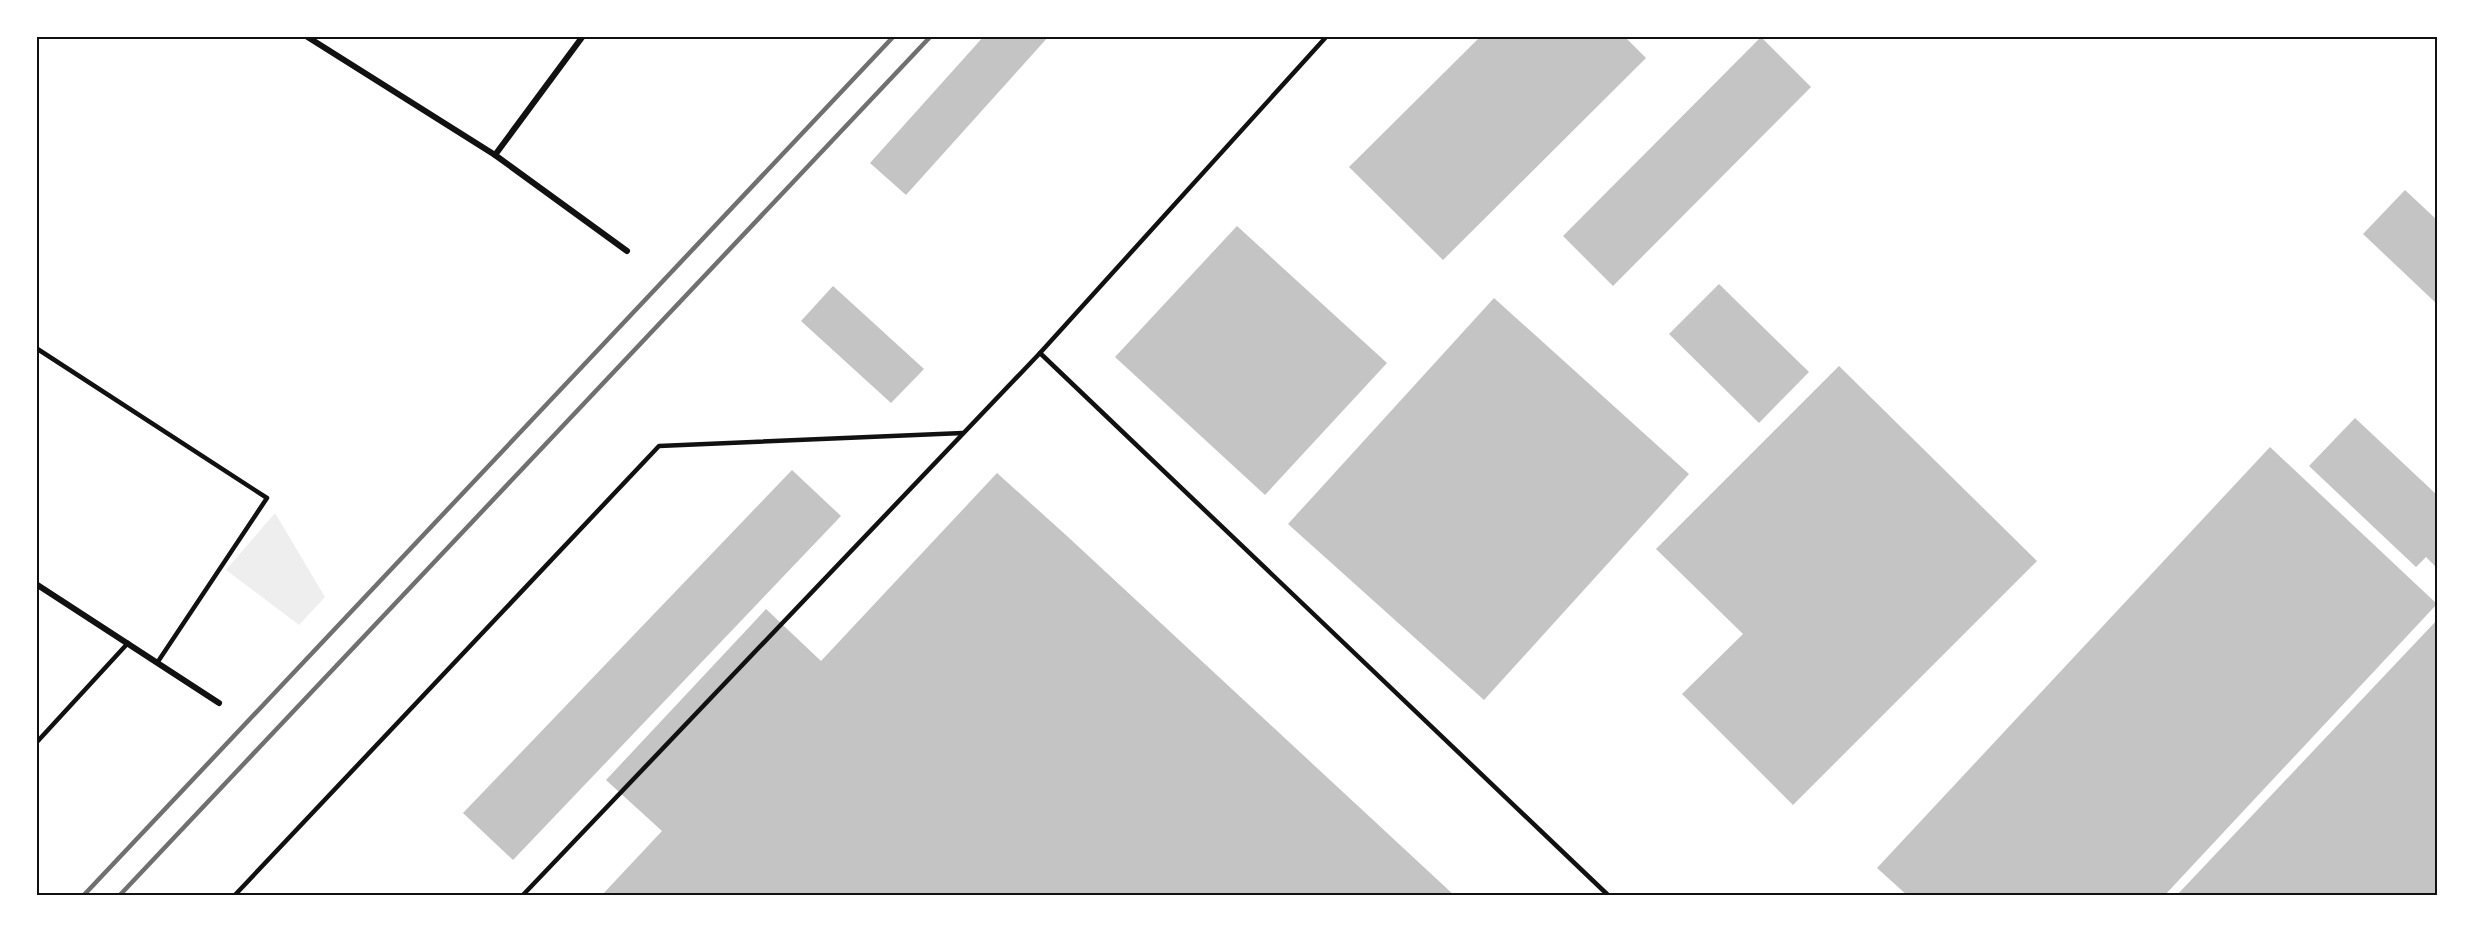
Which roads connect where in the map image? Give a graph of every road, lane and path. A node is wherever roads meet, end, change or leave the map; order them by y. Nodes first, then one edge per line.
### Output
1 (306, 36) edge
2 (583, 36) edge
3 (1327, 36) edge
4 (495, 155) junction
5 (627, 251) dead end
6 (36, 348) edge
7 (1040, 352) junction
8 (963, 433) junction
9 (36, 584) edge
10 (128, 644) junction
11 (157, 663) junction
12 (219, 703) dead end
13 (36, 743) edge
14 (234, 896) edge
15 (522, 896) edge
16 (1609, 896) edge

1 - 4 street
2 - 4 street
3 - 7 lane
4 - 5 street
6 - 11 lane
7 - 8 lane
7 - 16 lane
8 - 14 lane
8 - 15 lane
9 - 10 street
10 - 11 street
10 - 13 lane
11 - 12 street

